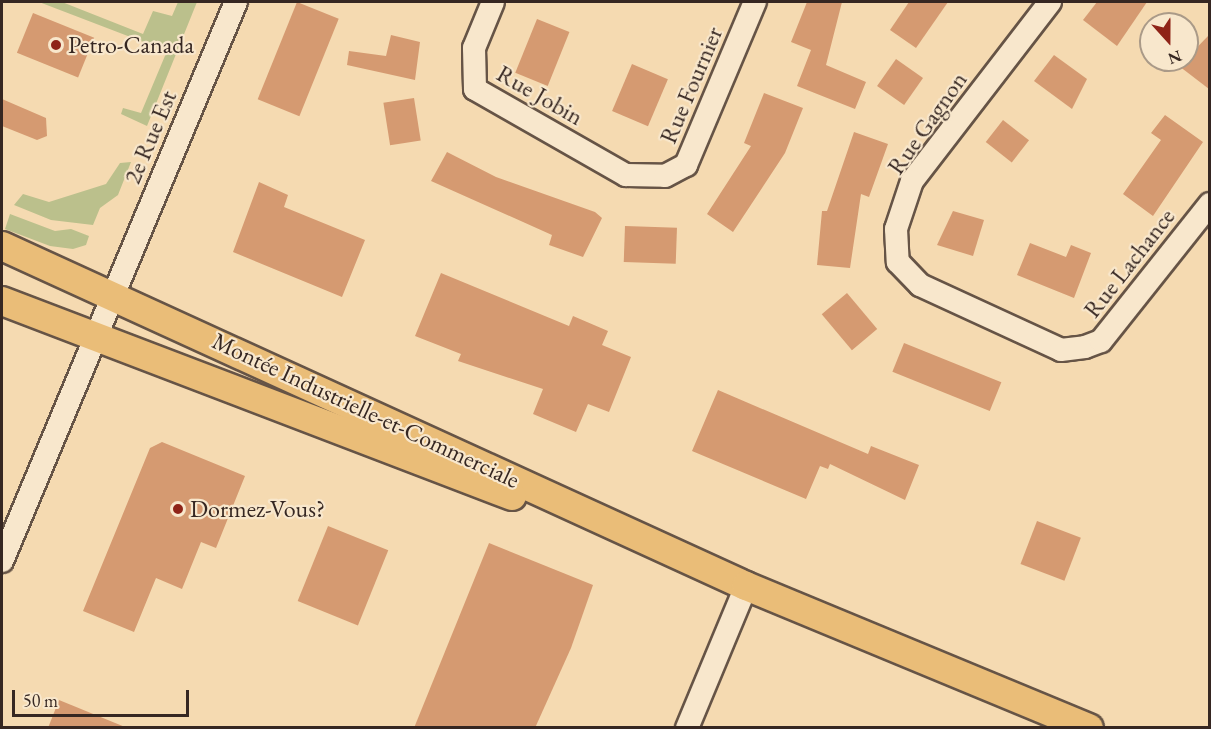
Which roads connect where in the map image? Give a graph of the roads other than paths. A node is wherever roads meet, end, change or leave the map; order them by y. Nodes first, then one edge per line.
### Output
1 (236, 2) edge
2 (493, 2) edge
3 (755, 2) edge
4 (1050, 2) edge
5 (626, 175) joint
6 (1209, 204) edge
7 (2, 246) edge
8 (112, 294) junction
9 (2, 301) edge
10 (93, 340) junction
11 (1085, 347) joint
12 (2, 561) edge
13 (738, 582) junction
14 (687, 728) edge
15 (1089, 728) edge

1 - 8 street, 2e Rue Est
2 - 5 street, Rue Jobin
3 - 5 street, Rue Fournier
4 - 11 street, Rue Gagnon
6 - 11 street, Rue Lachance
7 - 8 main road, Montée Industrielle-et-Commerciale
8 - 10 street, 2e Rue Est
8 - 13 main road, Montée Industrielle-et-Commerciale
9 - 10 main road, Montée Industrielle-et-Commerciale
10 - 12 street
10 - 13 main road, Montée Industrielle-et-Commerciale
13 - 14 street
13 - 15 main road, Montée Industrielle-et-Commerciale

